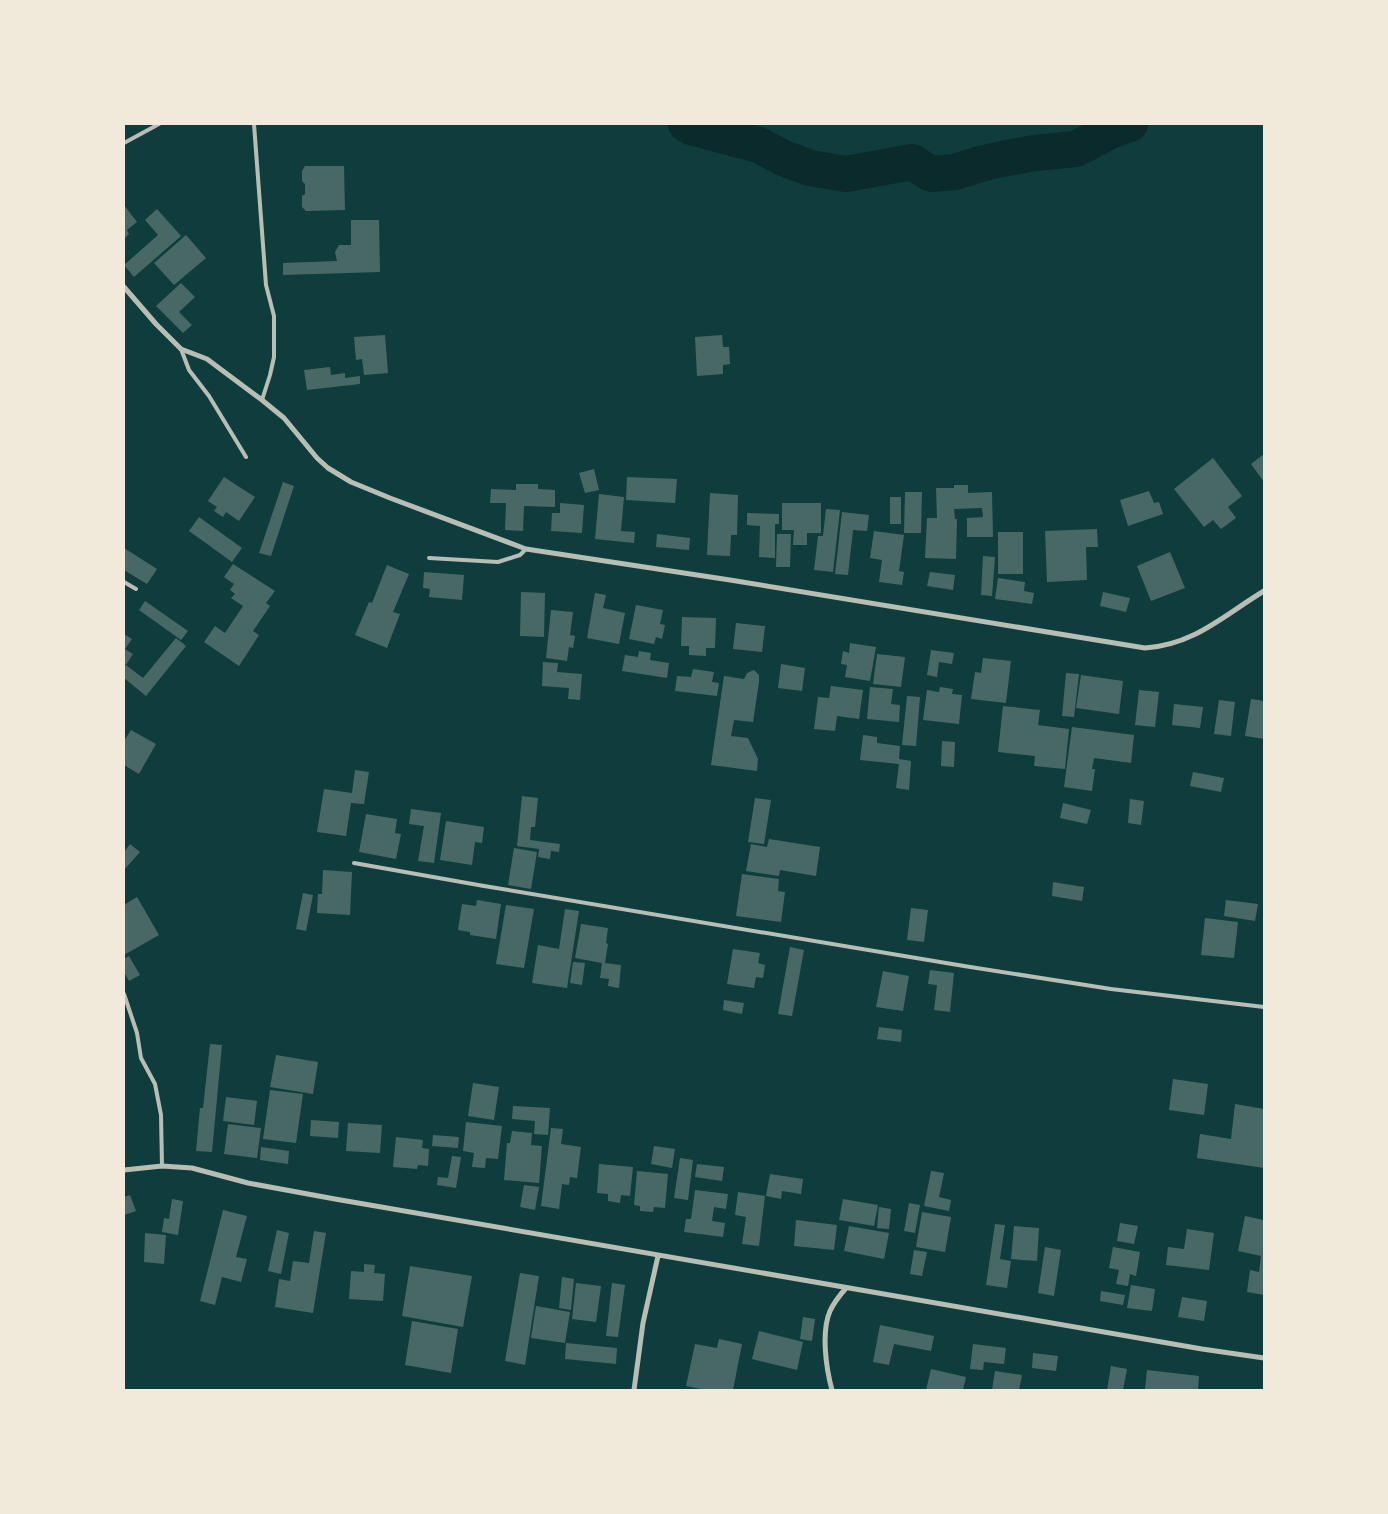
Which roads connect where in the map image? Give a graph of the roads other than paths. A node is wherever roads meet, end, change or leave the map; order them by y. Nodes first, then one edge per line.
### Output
1 (159, 124) edge
2 (254, 124) edge
3 (124, 144) edge
4 (124, 287) edge
5 (181, 349) junction
6 (262, 400) junction
7 (246, 457) dead end
8 (526, 549) junction
9 (429, 558) dead end
10 (124, 582) edge
11 (136, 590) dead end
12 (1264, 591) edge
13 (354, 863) dead end
14 (124, 994) edge
15 (1264, 1007) edge
16 (162, 1166) junction
17 (124, 1170) edge
18 (658, 1256) junction
19 (846, 1288) junction
20 (1264, 1358) edge
21 (634, 1390) edge
22 (832, 1390) edge

1 - 3 lane
2 - 6 lane
4 - 5 street
5 - 6 street
5 - 7 lane
6 - 8 street
8 - 9 lane
8 - 12 street
10 - 11 lane
13 - 15 lane
14 - 16 lane
16 - 17 street
16 - 18 street
18 - 19 street
18 - 21 street
19 - 20 street
19 - 22 street

